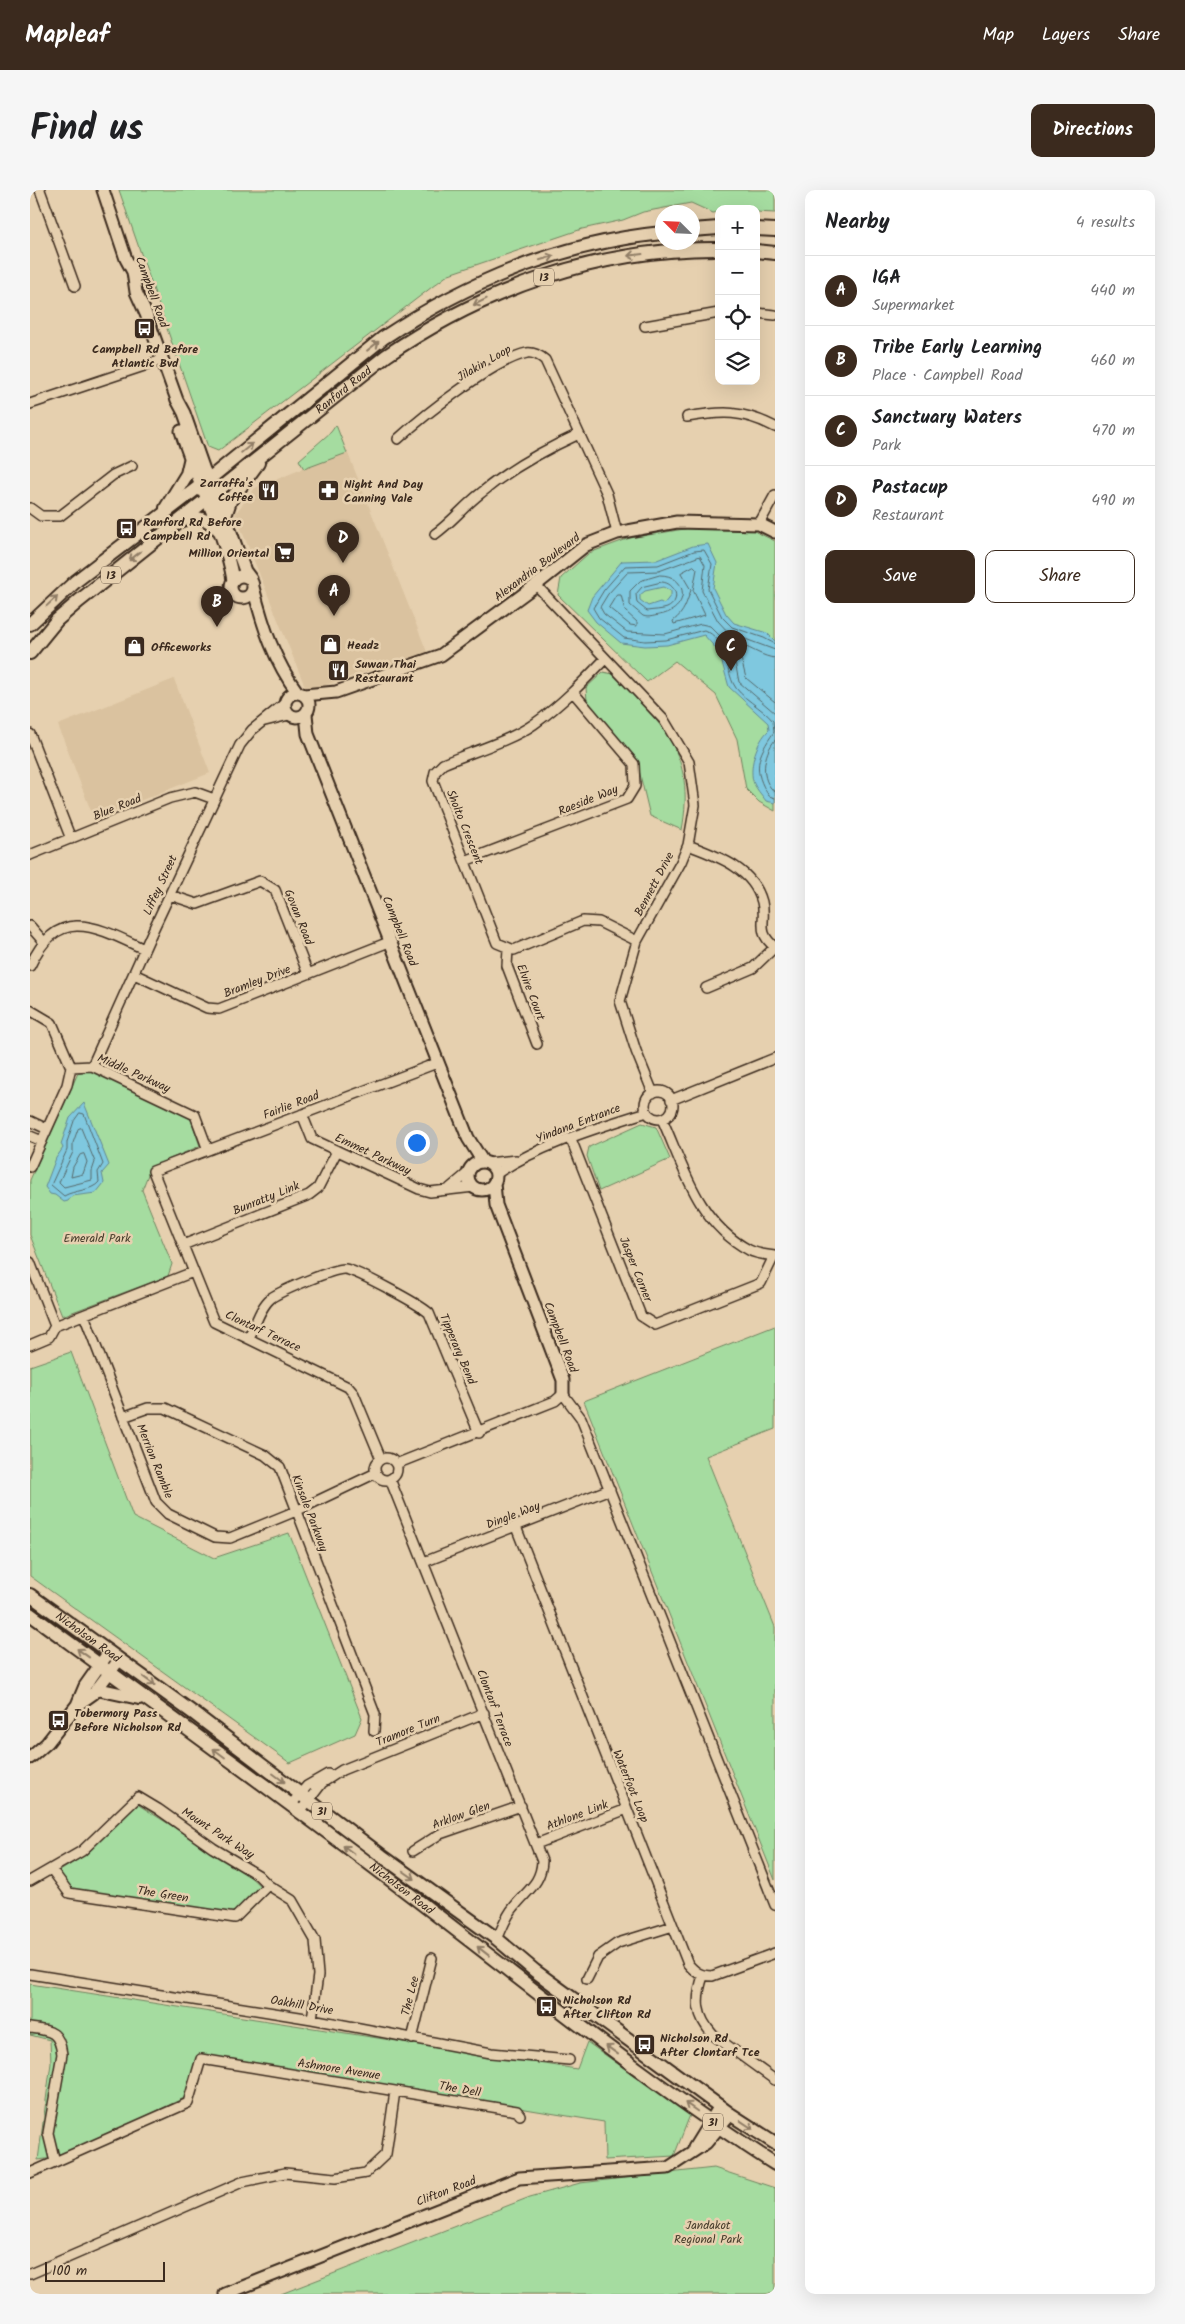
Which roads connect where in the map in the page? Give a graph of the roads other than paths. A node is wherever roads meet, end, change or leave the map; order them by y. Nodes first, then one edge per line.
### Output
1 (40, 190) edge
2 (103, 190) edge
3 (715, 228) edge
4 (700, 229) edge
5 (760, 229) edge
6 (775, 230) edge
7 (655, 234) edge
8 (715, 249) edge
9 (760, 251) edge
10 (775, 253) edge
11 (75, 286) dead end
12 (715, 313) edge
13 (760, 313) edge
14 (775, 315) edge
15 (645, 326) dead end
16 (162, 360) junction
17 (178, 402) junction
18 (30, 404) edge
19 (687, 417) dead end
20 (775, 428) edge
21 (580, 434) junction
22 (398, 439) dead end
23 (267, 451) junction
24 (190, 461) junction
25 (132, 466) dead end
26 (205, 482) junction
27 (212, 496) junction
28 (775, 496) edge
29 (30, 508) edge
30 (161, 516) junction
31 (225, 516) junction
32 (178, 522) junction
33 (759, 524) junction
34 (775, 532) edge
35 (617, 533) junction
36 (222, 534) junction
37 (435, 534) dead end
38 (233, 580) junction
39 (252, 583) junction
40 (536, 585) junction
41 (240, 598) junction
42 (261, 620) junction
43 (30, 624) edge
44 (30, 653) edge
45 (605, 659) junction
46 (283, 674) junction
47 (573, 692) junction
48 (330, 693) junction
49 (301, 694) junction
50 (285, 702) junction
51 (308, 710) junction
52 (291, 716) junction
53 (262, 722) junction
54 (30, 734) edge
55 (308, 734) junction
56 (214, 799) junction
57 (71, 839) junction
58 (688, 845) junction
59 (30, 855) edge
60 (465, 861) junction
61 (170, 895) junction
62 (30, 926) edge
63 (637, 941) junction
64 (44, 942) junction
65 (390, 942) junction
66 (775, 947) edge
67 (144, 949) junction
68 (508, 949) junction
69 (30, 966) edge
70 (134, 974) junction
71 (308, 974) junction
72 (706, 988) dead end
73 (30, 1010) edge
74 (537, 1044) dead end
75 (775, 1058) edge
76 (437, 1063) junction
77 (92, 1066) junction
78 (71, 1067) junction
79 (653, 1093) junction
80 (671, 1100) junction
81 (646, 1112) junction
82 (302, 1114) junction
83 (662, 1119) junction
84 (30, 1121) edge
85 (47, 1129) junction
86 (30, 1136) edge
87 (468, 1138) junction
88 (571, 1139) junction
89 (42, 1141) junction
90 (208, 1150) junction
91 (337, 1151) junction
92 (519, 1159) junction
93 (485, 1162) junction
94 (30, 1167) edge
95 (470, 1170) junction
96 (153, 1171) joint
97 (495, 1179) junction
98 (450, 1188) junction
99 (477, 1188) junction
100 (496, 1205) junction
101 (183, 1245) junction
102 (775, 1256) edge
103 (30, 1262) edge
104 (193, 1272) junction
105 (84, 1315) junction
106 (55, 1326) junction
107 (249, 1338) junction
108 (30, 1344) edge
109 (563, 1394) junction
110 (123, 1417) junction
111 (479, 1432) junction
112 (381, 1459) junction
113 (396, 1464) junction
114 (376, 1473) junction
115 (390, 1479) junction
116 (610, 1489) junction
117 (296, 1511) junction
118 (516, 1527) junction
119 (424, 1562) junction
120 (30, 1595) edge
121 (30, 1614) edge
122 (114, 1656) junction
123 (105, 1669) junction
124 (97, 1690) junction
125 (150, 1702) junction
126 (77, 1705) junction
127 (484, 1713) junction
128 (374, 1731) dead end
129 (30, 1758) edge
130 (303, 1797) junction
131 (521, 1806) junction
132 (627, 1809) junction
133 (295, 1810) junction
134 (536, 1844) junction
135 (413, 1851) dead end
136 (52, 1870) junction
137 (30, 1881) edge
138 (268, 1885) junction
139 (775, 1905) edge
140 (673, 1926) junction
141 (497, 1939) junction
142 (775, 1953) edge
143 (432, 1958) dead end
144 (30, 1974) edge
145 (703, 1976) junction
146 (586, 1979) dead end
147 (312, 2019) junction
148 (30, 2028) edge
149 (412, 2039) junction
150 (570, 2060) dead end
151 (775, 2080) edge
152 (395, 2090) junction
153 (725, 2110) junction
154 (520, 2115) dead end
155 (715, 2124) junction
156 (773, 2141) edge
157 (55, 2162) junction
158 (775, 2164) edge
159 (30, 2174) edge
160 (30, 2274) edge
161 (225, 2294) edge

1 - 11 street
2 - 16 street, Campbell Road
3 - 4 main road
5 - 6 main road
26 -> 7 main road, Ranford Road / 13
8 -> 23 main road, Ranford Road / 13
9 - 10 main road
12 - 15 street
13 - 14 street
16 - 17 street, Campbell Road
16 - 18 street
17 - 24 street, Campbell Road
17 - 26 street, Campbell Road
19 - 20 street
21 - 22 street, Jilakin Loop
21 - 35 street, Jilakin Loop
21 - 37 street
23 - 27 main road, Ranford Road / 13
23 - 31 main road
24 - 26 street, Campbell Road
24 - 30 main road
25 - 29 street
26 - 27 street, Campbell Road
26 - 30 main road, Ranford Road / 13
27 - 31 street, Campbell Road
27 - 32 main road, Ranford Road / 13
27 - 36 street, Campbell Road
28 - 33 street
43 -> 30 main road, Ranford Road / 13
31 - 39 street, Campbell Road
32 - 36 street
32 -> 44 main road, Ranford Road / 13
33 - 34 street, Alexandria Boulevard
33 - 35 street, Alexandria Boulevard
35 - 40 street, Alexandria Boulevard
36 - 38 street, Campbell Road
38 - 39 street
38 - 41 street
39 - 41 street
39 - 42 street, Campbell Road
40 - 45 street, Bennett Drive
40 - 48 street, Alexandria Boulevard
41 - 42 street, Campbell Road
42 - 46 street, Campbell Road
45 - 47 street, Sholto Crescent
45 - 58 street, Bennett Drive
46 - 49 street, Campbell Road
46 - 50 street, Campbell Road
47 - 60 street, Sholto Crescent
47 - 60 street, Raeside Way
48 - 49 street, Alexandria Boulevard
48 - 51 street, Alexandria Boulevard
49 - 50 street
49 - 51 street, Campbell Road
50 - 52 street, Campbell Road
50 - 53 street, Liffey Street
51 - 52 street
51 - 55 street, Campbell Road
52 - 53 street
52 - 55 street, Campbell Road
53 - 56 street, Liffey Street
54 - 57 street
55 - 65 street, Campbell Road
56 - 57 street, Blue Road
56 - 61 street, Liffey Street
57 - 59 street, Blue Road
58 - 63 street, Bennett Drive
58 - 66 street
60 - 68 street, Sholto Crescent
61 - 67 street, Liffey Street
61 - 71 street, Govan Road
62 - 64 street
63 - 68 street
63 - 79 street, Bennett Drive
64 - 67 street
64 - 69 street
65 - 71 street, Bramley Drive
65 - 76 street, Campbell Road
66 - 72 street
67 - 70 street, Liffey Street
68 - 74 street, Elvire Court
70 - 71 street, Bramley Drive
70 - 77 street, Liffey Street
73 - 78 street
75 - 80 street
76 - 82 street, Fairlie Road
76 - 87 street, Campbell Road
77 - 78 street, Middle Parkway
77 - 90 street, Middle Parkway
78 - 85 street
79 - 80 street
79 - 81 street
80 - 83 street
81 - 83 street
81 - 88 street, Yindana Entrance
82 - 90 street, Fairlie Road
82 - 91 street, Emmet Parkway
83 - 102 street
84 - 85 street
85 - 89 street
86 - 89 street
87 - 93 street, Campbell Road
87 - 95 street, Campbell Road
88 - 92 street, Yindana Entrance
88 - 102 street, Jasper Corner
89 - 94 street
90 - 96 street, Fairlie Road
91 - 98 street, Emmet Parkway
91 - 101 street, Bunratty Link
92 - 93 street, Yindana Entrance
92 - 97 street, Yindana Entrance
93 - 95 street
93 - 97 street, Campbell Road
95 - 98 street
95 - 99 street, Campbell Road
96 - 101 street, Clontarf Terrace
97 - 99 street
97 - 100 street, Campbell Road
98 - 99 street, Emmet Parkway
99 - 100 street, Campbell Road
100 - 109 street, Campbell Road
101 - 104 street, Clontarf Terrace
103 - 106 street
104 - 105 street
104 - 107 street, Clontarf Terrace
105 - 106 street
105 - 110 street, Merrion Ramble
106 - 108 street
107 - 111 street, Tipperary Bend
107 - 112 street, Clontarf Terrace
109 - 111 street
109 - 116 street
110 - 117 street, Kinsale Parkway
110 - 117 street, Merrion Ramble
111 - 113 street
112 - 113 street
112 - 114 street
113 - 115 street
114 - 115 street
114 - 117 street, Merrion Ramble
115 - 119 street, Clontarf Terrace
116 - 118 street, Dingle Way
116 - 139 street
117 - 128 street, Kinsale Parkway
118 - 119 street, Dingle Way
118 - 132 street, Waterfoot Loop
119 - 127 street, Clontarf Terrace
120 - 122 main road, Nicholson Road / 31
123 -> 121 main road, Nicholson Road / 31
122 - 123 street
122 -> 130 main road, Nicholson Road / 31
123 - 124 street
123 - 125 main road, Nicholson Road / 31
123 - 126 street
124 - 125 main road
124 - 126 street
133 -> 125 main road, Nicholson Road / 31
126 - 129 street
127 - 130 street, Tramore Turn
127 - 131 street, Clontarf Terrace
130 - 133 street, Tramore Turn
130 -> 141 main road, Nicholson Road / 31
131 - 134 street, Clontarf Terrace
131 - 135 street, Arklow Glen
132 - 134 street, Athlone Link
132 - 140 street, Waterfoot Loop
155 -> 133 main road, Nicholson Road / 31
134 - 141 street, Clontarf Terrace
136 - 137 street, Mount Park Way
136 - 138 street, The Green
136 - 138 street, Mount Park Way
138 - 147 street, Mount Park Way
140 - 145 street, Waterfoot Loop
140 - 146 street
141 - 153 main road, Nicholson Road / 31
142 - 145 street
143 - 149 street, The Lee
144 - 147 street, Oakhill Drive
145 - 151 street
147 - 149 street, Oakhill Drive
148 - 157 street
149 - 150 street, Oakhill Drive
152 - 154 street, The Dell
152 - 157 street, Ashmore Avenue
152 - 160 street, Ashmore Avenue
153 - 155 street, Clifton Road
153 -> 156 main road, Nicholson Road / 31
155 - 158 main road, Nicholson Road / 31
155 - 161 street, Clifton Road
157 - 159 street, Ashmore Avenue

